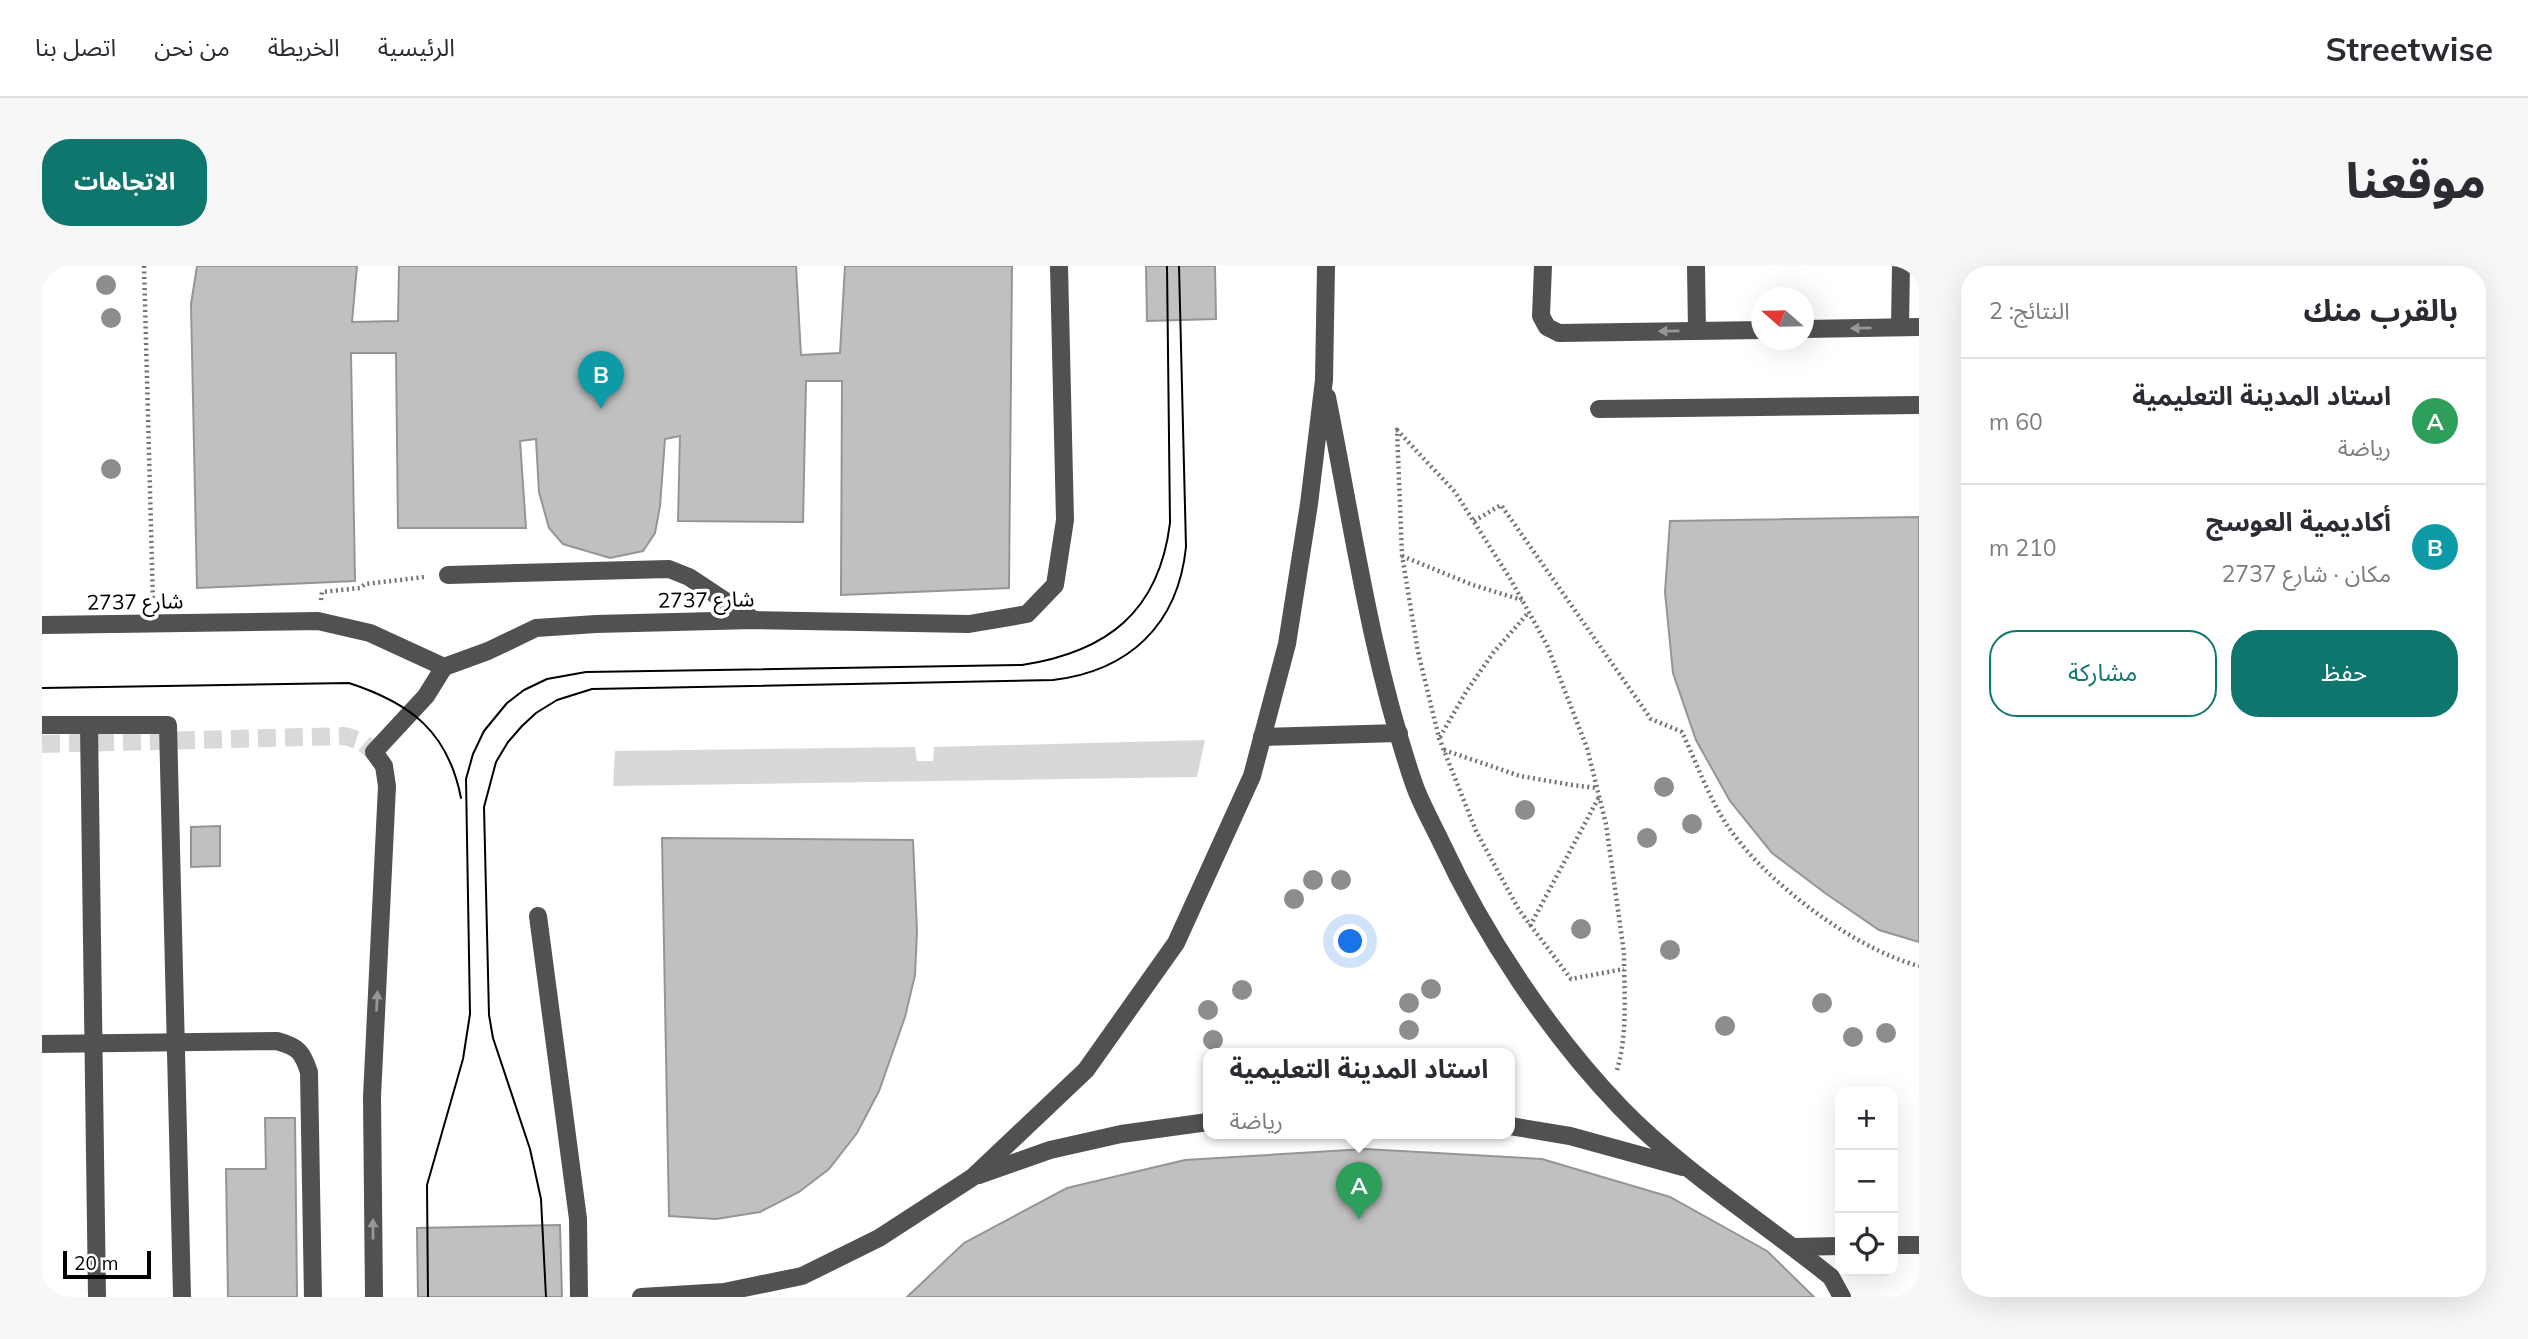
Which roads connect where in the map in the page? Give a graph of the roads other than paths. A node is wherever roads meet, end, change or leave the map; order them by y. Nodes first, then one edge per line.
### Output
1 (1059, 266) edge
2 (1326, 266) edge
3 (1543, 266) edge
4 (1696, 266) edge
5 (1902, 266) edge
6 (1900, 327) junction
7 (1919, 327) edge
8 (1814, 329) edge
9 (1751, 330) edge
10 (1696, 331) junction
11 (1324, 380) junction
12 (1919, 405) edge
13 (1599, 409) dead end
14 (448, 575) road end
15 (754, 620) junction
16 (42, 625) edge
17 (444, 667) junction
18 (42, 725) edge
19 (89, 725) junction
20 (1399, 733) junction
21 (1262, 737) junction
22 (538, 916) dead end
23 (93, 1042) junction
24 (176, 1042) junction
25 (42, 1044) edge
26 (1203, 1123) edge
27 (1515, 1127) edge
28 (1687, 1168) junction
29 (972, 1177) junction
30 (1898, 1245) edge
31 (1919, 1245) edge
32 (1835, 1246) edge
33 (1794, 1247) junction
34 (786, 1288) edge
35 (97, 1297) edge
36 (182, 1297) edge
37 (313, 1297) edge
38 (374, 1297) edge
39 (579, 1297) edge
40 (641, 1297) edge
41 (1842, 1297) edge

1 - 15 street, شارع 2737
2 - 11 street
10 -> 3 street
4 - 10 street
5 - 6 street
6 - 7 street
6 -> 8 street
9 - 10 street
11 - 20 street
11 - 21 street
12 - 13 street
14 - 15 street
15 - 17 street, شارع 2737
16 - 17 street, شارع 2737
38 -> 17 street
18 - 19 street
19 - 23 street
19 - 24 street
20 - 21 street
20 - 28 street
21 - 29 street
22 - 39 street
23 - 24 street
23 - 25 street
23 - 35 street
24 - 36 street
24 - 37 street
26 - 29 street
27 - 28 street
28 - 33 street
29 - 34 street
30 - 31 street
32 - 33 street
33 - 41 street
34 - 40 street

